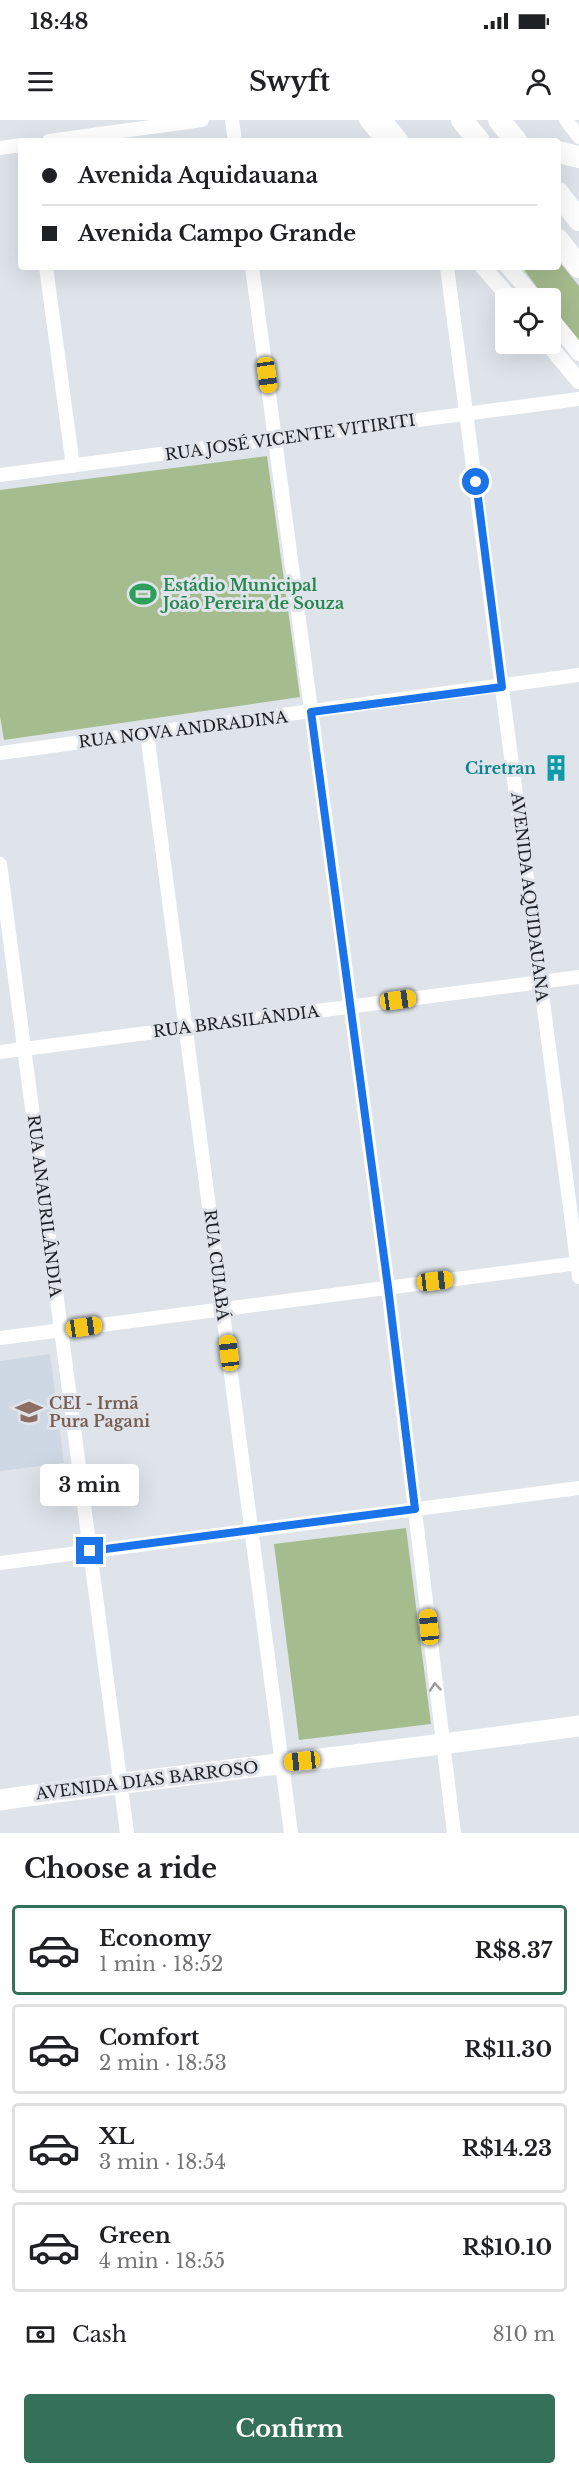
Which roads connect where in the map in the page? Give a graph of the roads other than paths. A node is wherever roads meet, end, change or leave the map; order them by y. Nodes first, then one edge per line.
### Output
1 (202, 120) edge
2 (232, 120) edge
3 (367, 120) edge
4 (384, 120) edge
5 (462, 120) edge
6 (499, 120) edge
7 (566, 120) edge
8 (579, 137) edge
9 (71, 138) edge
10 (235, 138) edge
11 (382, 138) edge
12 (399, 138) edge
13 (477, 138) edge
14 (516, 138) edge
15 (18, 145) edge
16 (0, 148) edge
17 (561, 153) edge
18 (579, 157) edge
19 (561, 198) edge
20 (579, 220) edge
21 (561, 244) edge
22 (579, 267) edge
23 (46, 270) edge
24 (252, 270) edge
25 (447, 270) edge
26 (486, 270) edge
27 (511, 270) edge
28 (501, 288) edge
29 (526, 288) edge
30 (561, 331) edge
31 (579, 353) edge
32 (556, 354) edge
33 (579, 381) edge
34 (579, 399) edge
35 (467, 414) junction
36 (275, 439) junction
37 (73, 466) junction
38 (0, 475) edge
39 (579, 675) edge
40 (502, 687) junction
41 (311, 712) junction
42 (147, 733) junction
43 (0, 753) edge
44 (0, 864) edge
45 (579, 977) edge
46 (541, 982) junction
47 (351, 1007) junction
48 (186, 1028) junction
49 (24, 1049) junction
50 (0, 1052) edge
51 (578, 1268) edge
52 (388, 1287) junction
53 (223, 1308) junction
54 (61, 1330) junction
55 (0, 1338) edge
56 (579, 1488) edge
57 (415, 1509) junction
58 (252, 1530) junction
59 (90, 1551) junction
60 (0, 1563) edge
61 (579, 1726) edge
62 (442, 1745) junction
63 (282, 1763) junction
64 (120, 1782) junction
65 (0, 1800) edge
66 (127, 1833) edge
67 (291, 1833) edge
68 (454, 1833) edge

1 - 9 street
2 - 10 street
3 - 11 street
4 - 12 street
5 - 13 highway
6 - 14 highway
7 - 8 street
15 - 16 street
17 - 18 highway
19 - 20 highway
21 - 22 highway
23 - 37 street
24 - 36 street
25 - 35 street, AVENIDA AQUIDAUANA
26 - 28 street
27 - 29 street
30 - 31 street
32 - 33 street
34 - 35 street, RUA JOSÉ VICENTE VITIRITI
35 - 36 street, RUA JOSÉ VICENTE VITIRITI
35 - 40 street, AVENIDA AQUIDAUANA
36 - 37 street, RUA JOSÉ VICENTE VITIRITI
36 - 41 street
37 - 38 street, RUA JOSÉ VICENTE VITIRITI
39 - 40 street, RUA NOVA ANDRADINA
40 - 41 street, RUA NOVA ANDRADINA
40 - 46 street, AVENIDA AQUIDAUANA
41 - 42 street, RUA NOVA ANDRADINA
41 - 47 street
42 - 43 street, RUA NOVA ANDRADINA
42 - 48 street, RUA CUIABÁ
44 - 49 street, RUA ANAURILÂNDIA
45 - 46 street, RUA BRASILÂNDIA
46 - 47 street, RUA BRASILÂNDIA
46 - 51 street, AVENIDA AQUIDAUANA
47 - 48 street, RUA BRASILÂNDIA
47 - 52 street
48 - 49 street, RUA BRASILÂNDIA
48 - 53 street, RUA CUIABÁ
49 - 50 street, RUA BRASILÂNDIA
49 - 54 street, RUA ANAURILÂNDIA
51 - 52 street
52 - 53 street
52 - 57 street
53 - 54 street
53 - 58 street, RUA CUIABÁ
54 - 55 street
54 - 59 street, RUA ANAURILÂNDIA
56 - 57 street
57 - 58 street
62 -> 57 street
58 - 59 street
58 - 63 street, RUA CUIABÁ
59 - 60 street
59 - 64 street, RUA ANAURILÂNDIA
61 - 62 main road, AVENIDA DIAS BARROSO
62 - 63 main road, AVENIDA DIAS BARROSO
62 - 68 street
63 - 64 main road, AVENIDA DIAS BARROSO
63 - 67 street, RUA CUIABÁ
64 - 65 main road, AVENIDA DIAS BARROSO
64 - 66 street, RUA ANAURILÂNDIA

